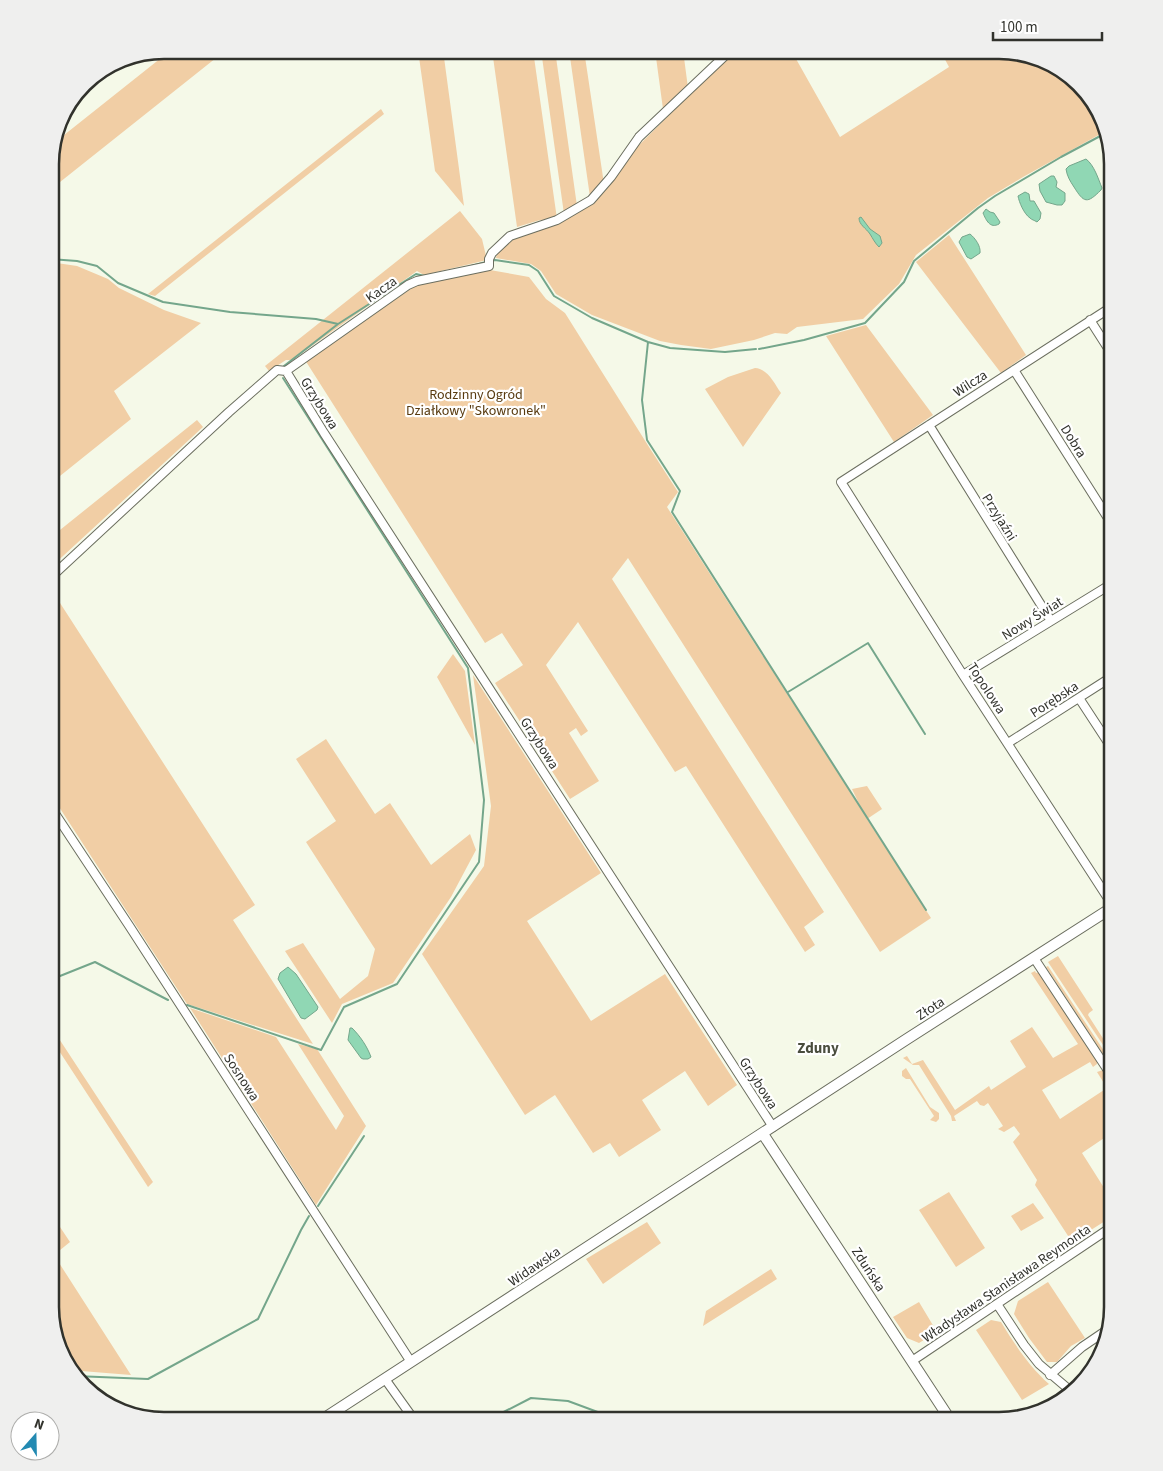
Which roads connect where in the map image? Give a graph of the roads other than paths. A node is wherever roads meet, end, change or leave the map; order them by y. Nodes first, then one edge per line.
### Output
1 (721, 59) edge
2 (1104, 311) edge
3 (1090, 320) junction
4 (1104, 342) edge
5 (1014, 370) junction
6 (286, 371) junction
7 (929, 425) junction
8 (841, 482) joint
9 (1104, 512) edge
10 (59, 570) edge
11 (1104, 589) edge
12 (1051, 621) junction
13 (964, 675) junction
14 (1104, 682) edge
15 (1079, 698) junction
16 (1104, 736) edge
17 (1008, 743) junction
18 (59, 820) edge
19 (1104, 892) edge
20 (1104, 912) edge
21 (1034, 958) junction
22 (1104, 1060) edge
23 (773, 1127) junction
24 (763, 1134) junction
25 (1104, 1232) edge
26 (997, 1304) junction
27 (1101, 1334) edge
28 (912, 1361) junction
29 (411, 1362) junction
30 (1050, 1375) junction
31 (385, 1379) junction
32 (1067, 1388) edge
33 (334, 1412) edge
34 (409, 1412) edge
35 (946, 1412) edge

1 - 6 street, Kacza
2 - 3 street, Wilcza
3 - 4 street
3 - 5 street, Wilcza
5 - 7 street, Wilcza
5 - 9 street, Dobra
6 - 10 street, Kacza
6 - 23 street, Grzybowa
7 - 8 street, Wilcza
7 - 12 street, Przyjaźni
8 - 13 street, Topolowa
11 - 12 street, Nowy Świat
12 - 13 street, Nowy Świat
13 - 17 street, Topolowa
14 - 15 street, Porębska
15 - 16 street
15 - 17 street, Porębska
17 - 19 street, Topolowa
18 - 29 street, Sosnowa
20 - 21 street, Złota
21 - 22 street
21 - 23 street, Złota
23 - 24 street, Złota
24 - 28 street, Zduńska
24 - 29 street, Widawska
25 - 26 street, Władysława Stanisława Reymonta
26 - 28 street, Władysława Stanisława Reymonta
26 - 30 street
27 - 30 street
28 - 35 street, Zduńska
29 - 31 street, Widawska
30 - 32 street
31 - 33 street, Widawska
31 - 34 street

